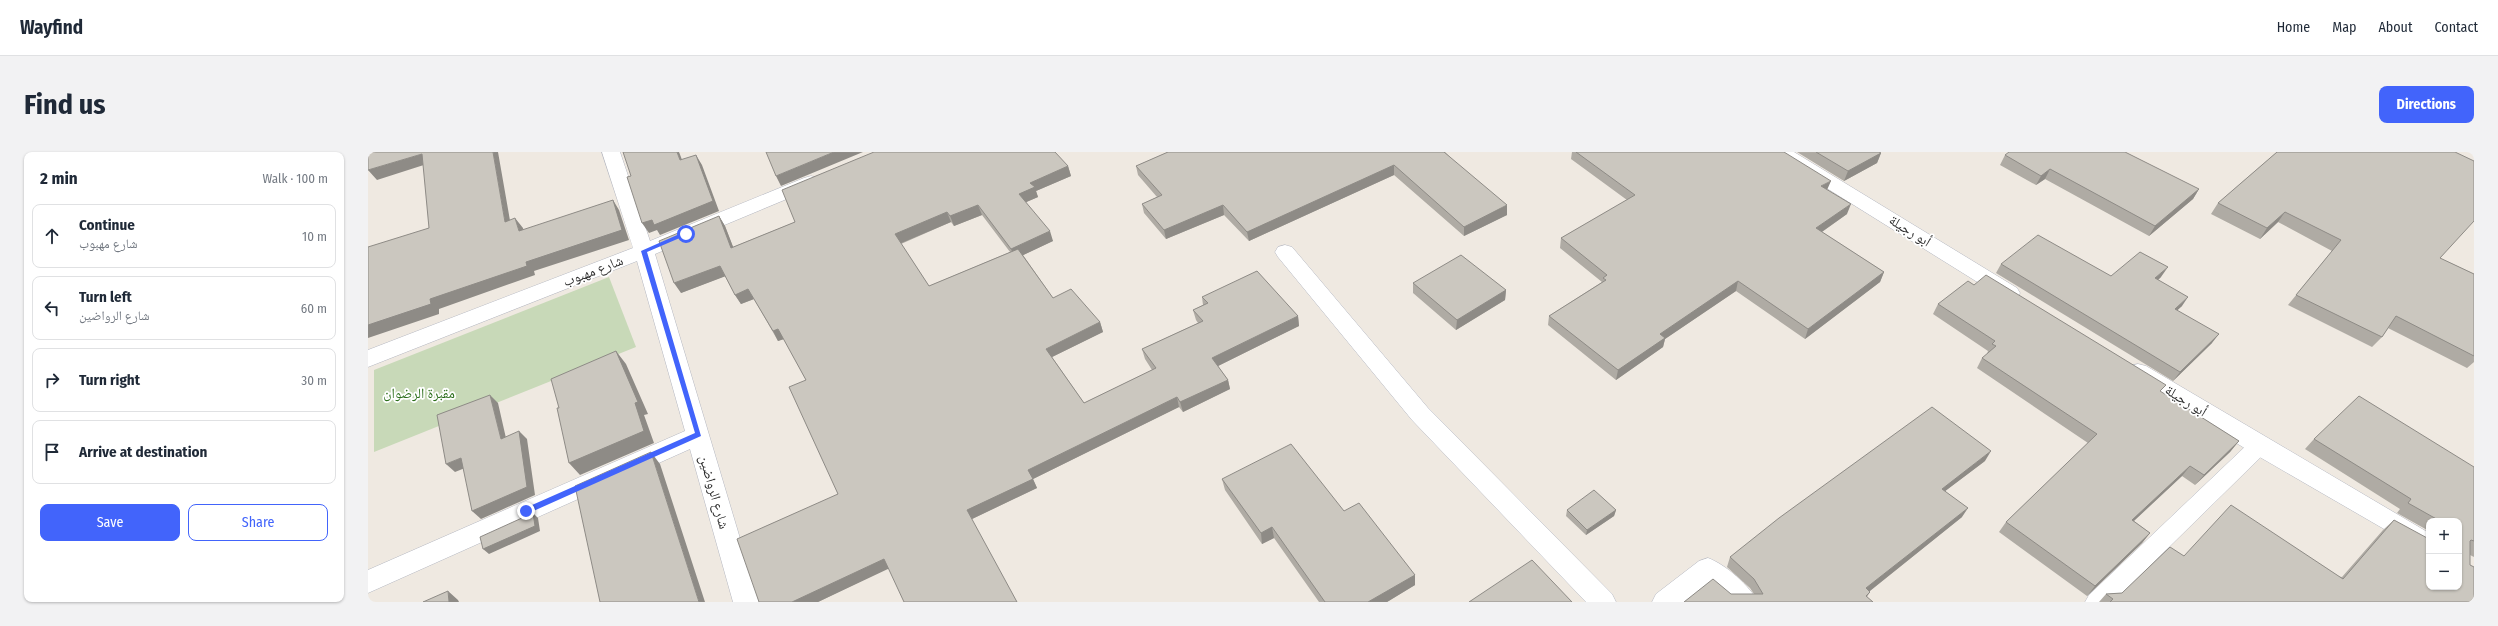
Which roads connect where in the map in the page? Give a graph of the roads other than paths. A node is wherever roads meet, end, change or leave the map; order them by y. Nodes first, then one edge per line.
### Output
1 (611, 152) edge
2 (1781, 152) edge
3 (825, 176) edge
4 (644, 251) junction
5 (1285, 252) dead end
6 (2030, 305) edge
7 (368, 359) edge
8 (2124, 363) edge
9 (698, 434) junction
10 (2259, 446) junction
11 (2426, 543) edge
12 (368, 582) edge
13 (746, 602) edge
14 (1603, 602) edge
15 (1665, 602) edge
16 (1745, 602) edge
17 (2096, 602) edge

1 - 4 street, شارع الرواضين
2 - 6 street, أبو رجيلة
3 - 4 street, شارع مهبوب
4 - 7 street, شارع مهبوب
4 - 9 street, شارع الرواضين
5 - 14 street
8 - 10 street, أبو رجيلة
9 - 12 street
9 - 13 street, شارع الرواضين
10 - 11 street, أبو رجيلة
10 - 17 lane
15 - 16 street

